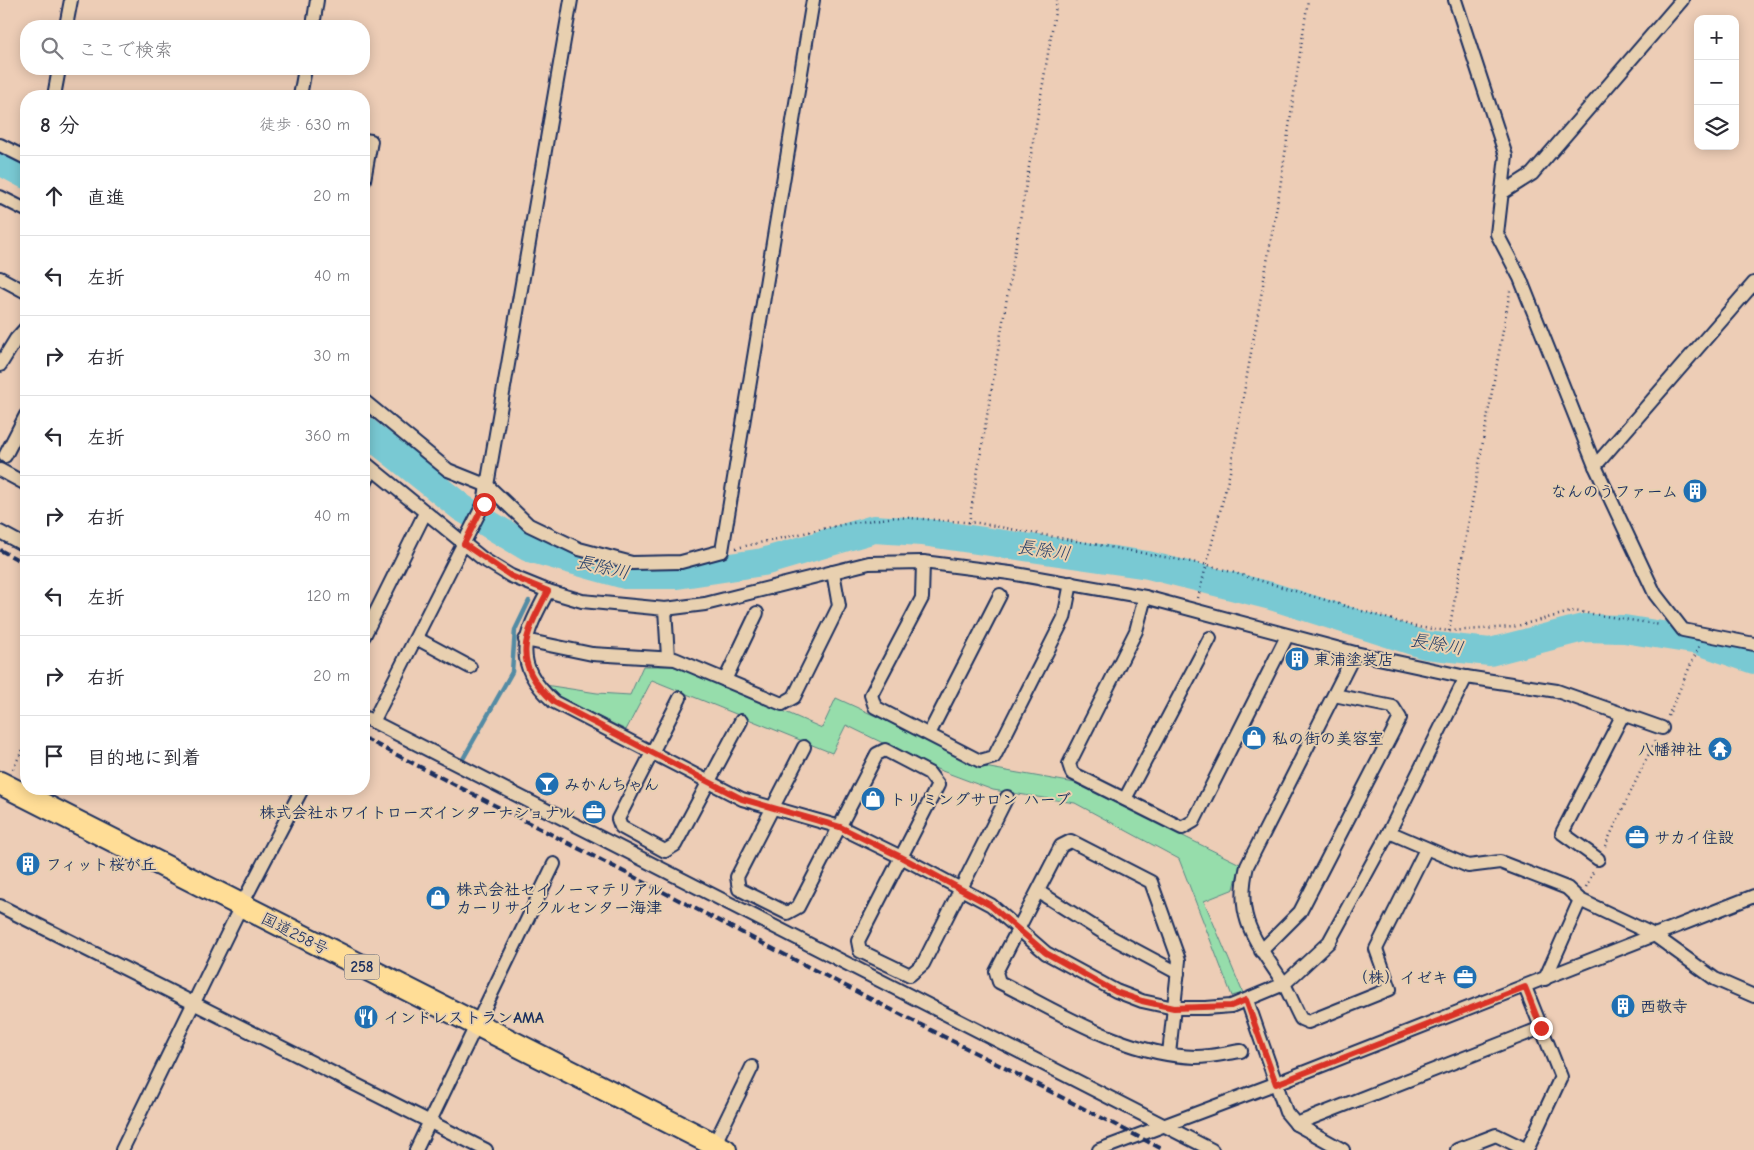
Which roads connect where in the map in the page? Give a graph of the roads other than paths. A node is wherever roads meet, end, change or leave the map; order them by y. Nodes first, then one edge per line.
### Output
1 (71, 0) edge
2 (317, 0) edge
3 (572, 0) edge
4 (814, 0) edge
5 (1455, 0) edge
6 (1682, 0) edge
7 (67, 20) edge
8 (313, 20) edge
9 (58, 75) edge
10 (304, 75) edge
11 (55, 90) edge
12 (301, 90) edge
13 (0, 145) edge
14 (20, 155) edge
15 (1502, 193) junction
16 (0, 197) edge
17 (20, 207) edge
18 (0, 278) edge
19 (1754, 283) edge
20 (20, 289) edge
21 (20, 336) edge
22 (1, 360) edge
23 (370, 406) edge
24 (20, 427) edge
25 (5, 456) dead end
26 (1595, 466) junction
27 (370, 468) edge
28 (0, 470) edge
29 (20, 481) edge
30 (488, 486) junction
31 (425, 513) junction
32 (0, 532) edge
33 (467, 538) junction
34 (20, 543) edge
35 (924, 562) junction
36 (833, 572) junction
37 (1071, 583) junction
38 (548, 591) junction
39 (1000, 595) dead end
40 (1145, 596) junction
41 (665, 609) junction
42 (757, 613) dead end
43 (370, 624) edge
44 (1287, 636) junction
45 (416, 638) junction
46 (1210, 638) dead end
47 (525, 640) junction
48 (1754, 644) edge
49 (1355, 653) junction
50 (668, 657) junction
51 (470, 667) dead end
52 (1466, 677) junction
53 (725, 680) junction
54 (1334, 695) junction
55 (680, 698) dead end
56 (1623, 714) junction
57 (370, 717) edge
58 (370, 721) edge
59 (741, 721) dead end
60 (1662, 728) road end
61 (929, 734) junction
62 (804, 747) dead end
63 (652, 752) junction
64 (708, 782) junction
65 (1, 788) edge
66 (299, 795) edge
67 (1007, 797) dead end
68 (1125, 800) junction
69 (773, 807) junction
70 (840, 827) junction
71 (1389, 832) junction
72 (1426, 849) junction
73 (901, 857) junction
74 (1598, 859) road end
75 (554, 864) dead end
76 (962, 889) junction
77 (1039, 892) junction
78 (1754, 896) edge
79 (1580, 900) junction
80 (0, 906) edge
81 (241, 906) junction
82 (1018, 929) junction
83 (1654, 935) junction
84 (1261, 951) junction
85 (1178, 973) junction
86 (1545, 979) junction
87 (1284, 984) junction
88 (1525, 987) junction
89 (1754, 996) edge
90 (1246, 1000) junction
91 (193, 1005) junction
92 (1174, 1008) junction
93 (478, 1025) junction
94 (1541, 1028) junction
95 (1241, 1051) dead end
96 (1169, 1054) junction
97 (752, 1066) dead end
98 (1276, 1084) junction
99 (430, 1122) junction
100 (1296, 1124) junction
101 (1164, 1126) junction
102 (719, 1147) edge
103 (122, 1150) edge
104 (416, 1150) edge
105 (486, 1150) edge
106 (1099, 1150) edge
107 (1212, 1150) edge
108 (1343, 1150) edge
109 (1457, 1150) edge
110 (1527, 1150) edge

1 - 7 street
2 - 8 street
3 - 30 street
4 - 30 street
5 - 15 street
6 - 15 street
9 - 11 street
10 - 12 street
13 - 14 street
15 - 26 street
16 - 17 street
18 - 20 street
19 - 26 street
21 - 22 street
23 - 30 street
24 - 25 street
26 - 48 street
27 - 31 street
28 - 29 street
30 - 33 street
31 - 33 street
31 - 43 street
32 - 34 street
33 - 38 street
33 - 45 street
35 - 36 street
35 - 37 street
35 - 61 street
36 - 41 street
36 - 53 street
37 - 40 street
37 - 61 street
38 - 41 street
38 - 47 street
39 - 61 street
40 - 44 street
40 - 68 street
41 - 50 street
42 - 53 street
44 - 49 street
44 - 68 street
45 - 51 street
45 - 57 street
46 - 68 street
47 - 50 street
47 - 63 street
49 - 52 street
49 - 54 street
50 - 53 street
52 - 56 street
52 - 71 street
54 - 84 street
54 - 84 street
55 - 63 street
56 - 60 street
56 - 74 street
58 - 101 street
59 - 64 street
62 - 69 street
63 - 64 street
63 - 64 street
64 - 69 street
65 - 81 highway, 国道258号 / 258
66 - 81 street
67 - 76 street
69 - 70 street
69 - 70 street
70 - 73 street
70 - 73 street
71 - 72 street
71 - 87 street
72 - 79 street
72 - 87 street
73 - 76 street
73 - 76 street
75 - 93 street
76 - 82 street
77 - 82 street
77 - 85 street
77 - 85 street
78 - 83 street
79 - 83 street
79 - 86 street
80 - 91 street
81 - 91 street
81 - 93 highway, 国道258号 / 258
82 - 92 street
82 - 96 street
83 - 86 street
83 - 89 street
84 - 87 street
85 - 92 street
86 - 88 street
87 - 90 street
88 - 94 street
88 - 98 street
90 - 92 street
90 - 98 street
91 - 99 street
91 - 103 street
92 - 96 street
93 - 99 street
93 - 102 highway, 国道258号 / 258
94 - 100 street
94 - 110 street
95 - 96 street
97 - 102 street
98 - 100 street
98 - 101 street
99 - 104 street
99 - 105 street
100 - 108 street
101 - 106 street
101 - 107 street
109 - 110 street

